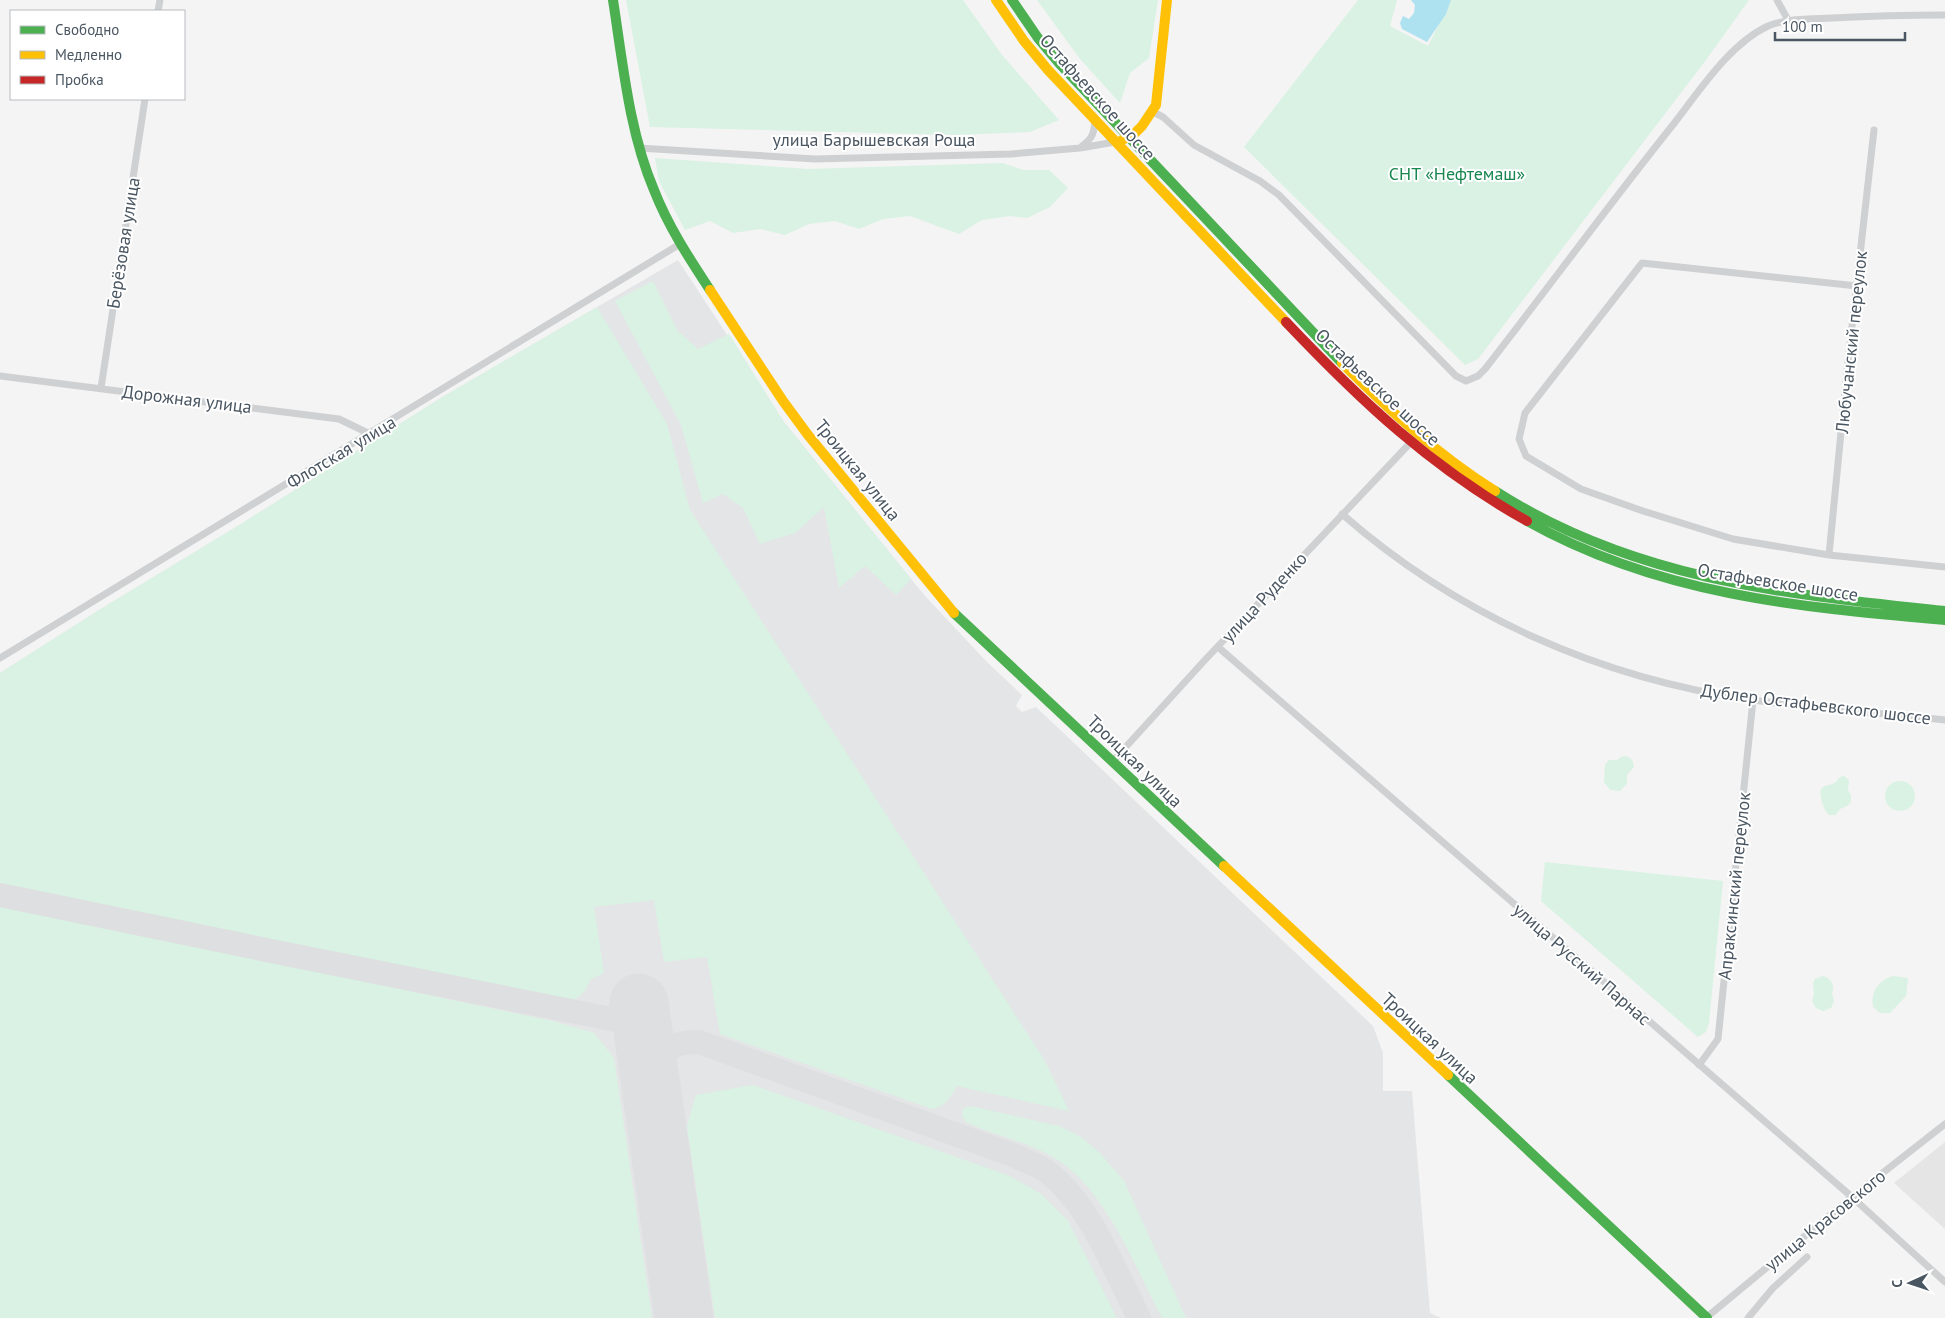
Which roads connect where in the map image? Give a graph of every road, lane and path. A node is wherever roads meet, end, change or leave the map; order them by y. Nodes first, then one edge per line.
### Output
1 (612, 0) edge
2 (996, 0) edge
3 (1012, 0) edge
4 (1167, 0) edge
5 (1777, 0) edge
6 (1945, 15) edge
7 (1788, 20) junction
8 (145, 100) edge
9 (1153, 112) junction
10 (1095, 120) junction
11 (1874, 130) dead end
12 (1128, 138) junction
13 (1116, 142) junction
14 (639, 148) junction
15 (1080, 148) junction
16 (680, 244) junction
17 (1856, 286) junction
18 (0, 376) edge
19 (101, 388) junction
20 (370, 434) junction
21 (1418, 435) junction
22 (1410, 443) junction
23 (1342, 514) junction
24 (1829, 554) junction
25 (1945, 567) edge
26 (1945, 611) edge
27 (1945, 620) edge
28 (1218, 647) junction
29 (0, 658) edge
30 (1753, 700) junction
31 (1945, 720) edge
32 (1113, 761) junction
33 (1699, 1065) junction
34 (1945, 1124) edge
35 (1852, 1197) junction
36 (1808, 1257) dead end
37 (1945, 1282) edge
38 (1707, 1318) edge
39 (1748, 1318) edge

1 - 14 main road, Троицкая улица
2 - 10 main road, Остафьевское шоссе
3 - 12 main road, Остафьевское шоссе
4 - 9 main road, улица Барышевская Роща
5 - 7 street
6 - 7 street
7 - 9 street
8 - 19 street, Берёзовая улица
9 - 12 main road, улица Барышевская Роща
10 - 13 main road, Остафьевское шоссе
10 - 15 street
11 - 17 street, Любучанский переулок
12 - 13 main road, улица Барышевская Роща
12 - 21 main road, Остафьевское шоссе
13 - 15 street, улица Барышевская Роща
13 - 22 main road, Остафьевское шоссе
14 - 15 street, улица Барышевская Роща
14 - 16 main road, Троицкая улица
16 - 20 street, Флотская улица
16 - 32 main road, Троицкая улица
17 - 24 street, Любучанский переулок
17 - 24 street
18 - 19 street, Дорожная улица
19 - 20 street, Дорожная улица
20 - 29 street, Флотская улица
21 - 22 street, улица Руденко
21 - 26 main road, Остафьевское шоссе
22 - 23 street, улица Руденко
22 - 27 main road, Остафьевское шоссе
23 - 28 street, улица Руденко
23 - 30 street, Дублер Остафьевского шоссе
24 - 25 street
28 - 32 street, улица Руденко
28 - 33 street, улица Русский Парнас
30 - 31 street, Дублер Остафьевского шоссе
30 - 33 street, Апраксинский переулок
32 - 38 main road, Троицкая улица
33 - 35 street, улица Русский Парнас
34 - 35 street, улица Красовского
35 - 37 street, улица Русский Парнас
35 - 38 street, улица Красовского
36 - 39 street

